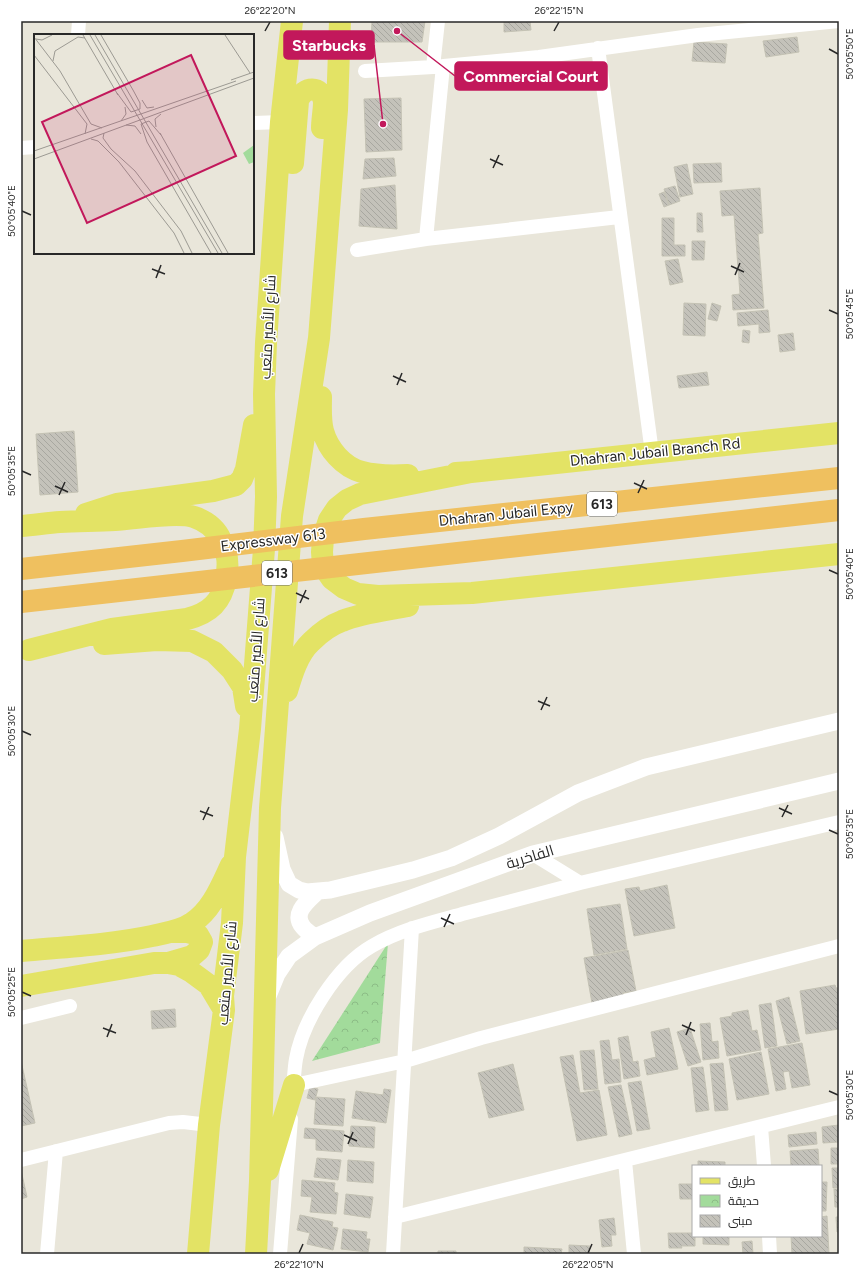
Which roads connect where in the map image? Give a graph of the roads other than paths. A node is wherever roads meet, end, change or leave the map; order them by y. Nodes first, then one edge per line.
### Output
1 (79, 21) edge
2 (292, 21) edge
3 (340, 21) edge
4 (438, 21) edge
5 (839, 21) edge
6 (78, 34) edge
7 (598, 48) junction
8 (438, 66) junction
9 (365, 71) dead end
10 (281, 122) junction
11 (254, 123) edge
12 (34, 147) edge
13 (21, 148) edge
14 (619, 217) junction
15 (273, 233) junction
16 (426, 239) junction
17 (327, 243) junction
18 (357, 250) dead end
19 (319, 338) junction
20 (266, 343) junction
21 (839, 433) edge
22 (652, 453) junction
23 (471, 472) junction
24 (839, 478) edge
25 (839, 510) edge
26 (60, 522) junction
27 (21, 526) edge
28 (364, 529) joint
29 (839, 554) edge
30 (21, 569) edge
31 (472, 593) junction
32 (21, 602) edge
33 (25, 650) edge
34 (839, 721) edge
35 (276, 727) junction
36 (250, 729) junction
37 (839, 780) edge
38 (270, 808) junction
39 (839, 822) edge
40 (533, 854) junction
41 (235, 857) junction
42 (580, 883) junction
43 (317, 892) junction
44 (412, 928) junction
45 (173, 932) junction
46 (315, 937) junction
47 (839, 946) edge
48 (21, 951) edge
49 (168, 963) junction
50 (21, 986) edge
51 (70, 1006) dead end
52 (264, 1007) junction
53 (224, 1010) junction
54 (21, 1018) edge
55 (405, 1061) junction
56 (294, 1085) junction
57 (839, 1107) edge
58 (209, 1126) junction
59 (761, 1127) junction
60 (56, 1151) junction
61 (21, 1160) edge
62 (625, 1161) junction
63 (764, 1165) edge
64 (259, 1200) junction
65 (395, 1217) junction
66 (769, 1237) edge
67 (47, 1254) edge
68 (198, 1254) edge
69 (256, 1254) edge
70 (280, 1254) edge
71 (393, 1254) edge
72 (634, 1254) edge
73 (770, 1254) edge

1 - 6 street
2 - 10 main road, شارع الأمير متعب
3 - 17 main road, شارع الأمير متعب
4 - 8 street
5 - 7 street
7 - 8 street
7 - 14 street
8 - 9 street
8 - 16 street
10 - 11 street
10 - 15 main road, شارع الأمير متعب
12 - 13 street
14 - 16 street
14 - 22 street
15 - 17 main road
15 - 20 main road, شارع الأمير متعب
16 - 18 street
17 - 19 main road, شارع الأمير متعب
19 - 23 main road
19 - 35 main road, شارع الأمير متعب
20 - 26 main road
20 - 36 main road, شارع الأمير متعب
21 - 22 main road, Dhahran Jubail Branch Rd
22 - 23 main road, Dhahran Jubail Branch Rd
23 - 31 main road
24 - 28 highway, Dhahran Jubail Expy / 613
25 - 32 highway, 613
26 - 27 main road
26 - 33 main road
28 - 30 highway, Expressway 613 / 613
29 - 31 main road
31 - 35 main road
33 - 36 main road
34 - 43 street
35 - 38 main road, شارع الأمير متعب
36 - 41 main road, شارع الأمير متعب
37 - 40 street, الفاخرية
38 - 43 street
38 - 52 main road, شارع الأمير متعب
39 - 42 street
40 - 42 street
40 - 46 street, الفاخرية
41 - 45 main road
41 - 53 main road, شارع الأمير متعب
42 - 44 street
43 - 46 street
44 - 55 street
44 - 56 street
45 - 48 main road
45 - 49 main road
46 - 52 street, الفاخرية
47 - 55 street
49 - 50 main road
49 - 53 main road
51 - 54 street
52 - 64 main road, شارع الأمير متعب
53 - 58 main road, شارع الأمير متعب
55 - 56 street
55 - 65 street
56 - 64 main road
56 - 70 street
57 - 59 street
58 - 60 street
58 - 68 main road, شارع الأمير متعب
59 - 62 street
59 - 63 street
60 - 61 street
60 - 67 street
62 - 65 street
62 - 72 street
64 - 69 main road, شارع الأمير متعب
65 - 71 street
66 - 73 street

